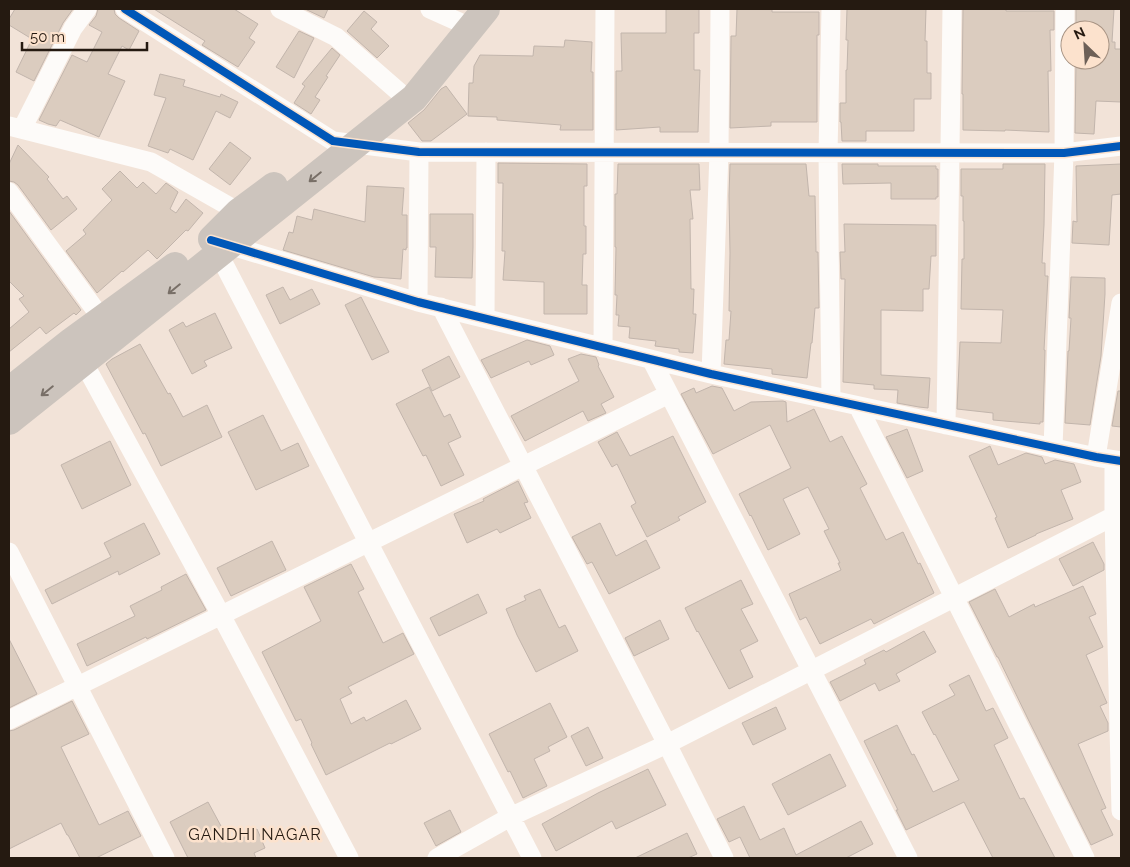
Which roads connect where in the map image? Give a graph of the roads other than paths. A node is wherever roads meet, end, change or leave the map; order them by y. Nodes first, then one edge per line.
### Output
1 (87, 9) edge
2 (125, 9) edge
3 (280, 9) edge
4 (430, 9) edge
5 (486, 9) edge
6 (605, 9) edge
7 (720, 9) edge
8 (831, 9) edge
9 (952, 9) edge
10 (1065, 9) edge
11 (462, 15) edge
12 (399, 92) junction
13 (15, 127) edge
14 (344, 142) junction
15 (1121, 146) edge
16 (419, 152) junction
17 (486, 152) junction
18 (604, 152) junction
19 (719, 153) junction
20 (828, 153) junction
21 (949, 153) junction
22 (1064, 153) junction
23 (9, 192) edge
24 (239, 212) junction
25 (220, 246) junction
26 (418, 302) junction
27 (1121, 303) edge
28 (441, 308) junction
29 (485, 318) junction
30 (102, 319) junction
31 (604, 348) junction
32 (78, 351) junction
33 (651, 360) junction
34 (1117, 361) edge
35 (711, 374) junction
36 (12, 382) edge
37 (668, 394) junction
38 (831, 400) junction
39 (858, 406) junction
40 (9, 421) edge
41 (946, 425) junction
42 (1053, 448) junction
43 (1096, 457) junction
44 (1118, 460) edge
45 (523, 466) junction
46 (1114, 516) junction
47 (368, 543) junction
48 (1116, 549) junction
49 (9, 552) edge
50 (1121, 579) edge
51 (954, 598) junction
52 (221, 615) junction
53 (811, 671) junction
54 (77, 686) junction
55 (9, 720) edge
56 (667, 744) junction
57 (1121, 763) edge
58 (1121, 811) edge
59 (510, 818) junction
60 (165, 858) edge
61 (349, 858) edge
62 (437, 858) edge
63 (532, 858) edge
64 (724, 858) edge
65 (908, 858) edge
66 (1085, 858) edge

1 - 13 street
2 - 14 street
3 - 12 street
4 - 11 street
5 - 14 main road
6 - 18 street
7 - 19 street
8 - 20 street
9 - 21 street
10 - 22 street
11 - 12 main road
12 - 14 main road
13 - 24 street
14 - 16 street
14 - 24 main road
14 -> 25 main road
15 - 22 street
16 - 17 street
16 - 26 street
17 - 18 street
17 - 29 street
18 - 19 street
18 - 31 street
19 - 20 street
19 - 35 street
20 - 21 street
20 - 38 street
21 - 22 street
21 - 41 street
22 - 42 street
23 - 30 street
24 - 25 main road
25 - 26 street
25 - 30 main road
25 -> 32 main road
25 - 47 street
26 - 28 street
27 - 34 street
28 - 29 street
28 - 45 street
29 - 31 street
30 - 32 main road
31 - 33 street
32 - 36 main road
32 -> 40 main road
32 - 52 street
33 - 35 street
33 - 37 street
34 - 43 street
35 - 38 street
37 - 45 street
37 - 53 street
38 - 39 street
39 - 41 street
39 - 51 street
41 - 42 street
42 - 43 street
43 - 44 street
44 - 46 street
45 - 47 street
45 - 56 street
46 - 48 street
46 - 51 street
47 - 52 street
47 - 59 street
48 - 50 street
48 - 57 street
49 - 54 street
51 - 53 street
51 - 66 street
52 - 54 street
52 - 61 street
53 - 56 street
53 - 65 street
54 - 55 street
54 - 60 street
56 - 59 street
56 - 64 street
57 - 58 street
59 - 62 street
59 - 63 street

